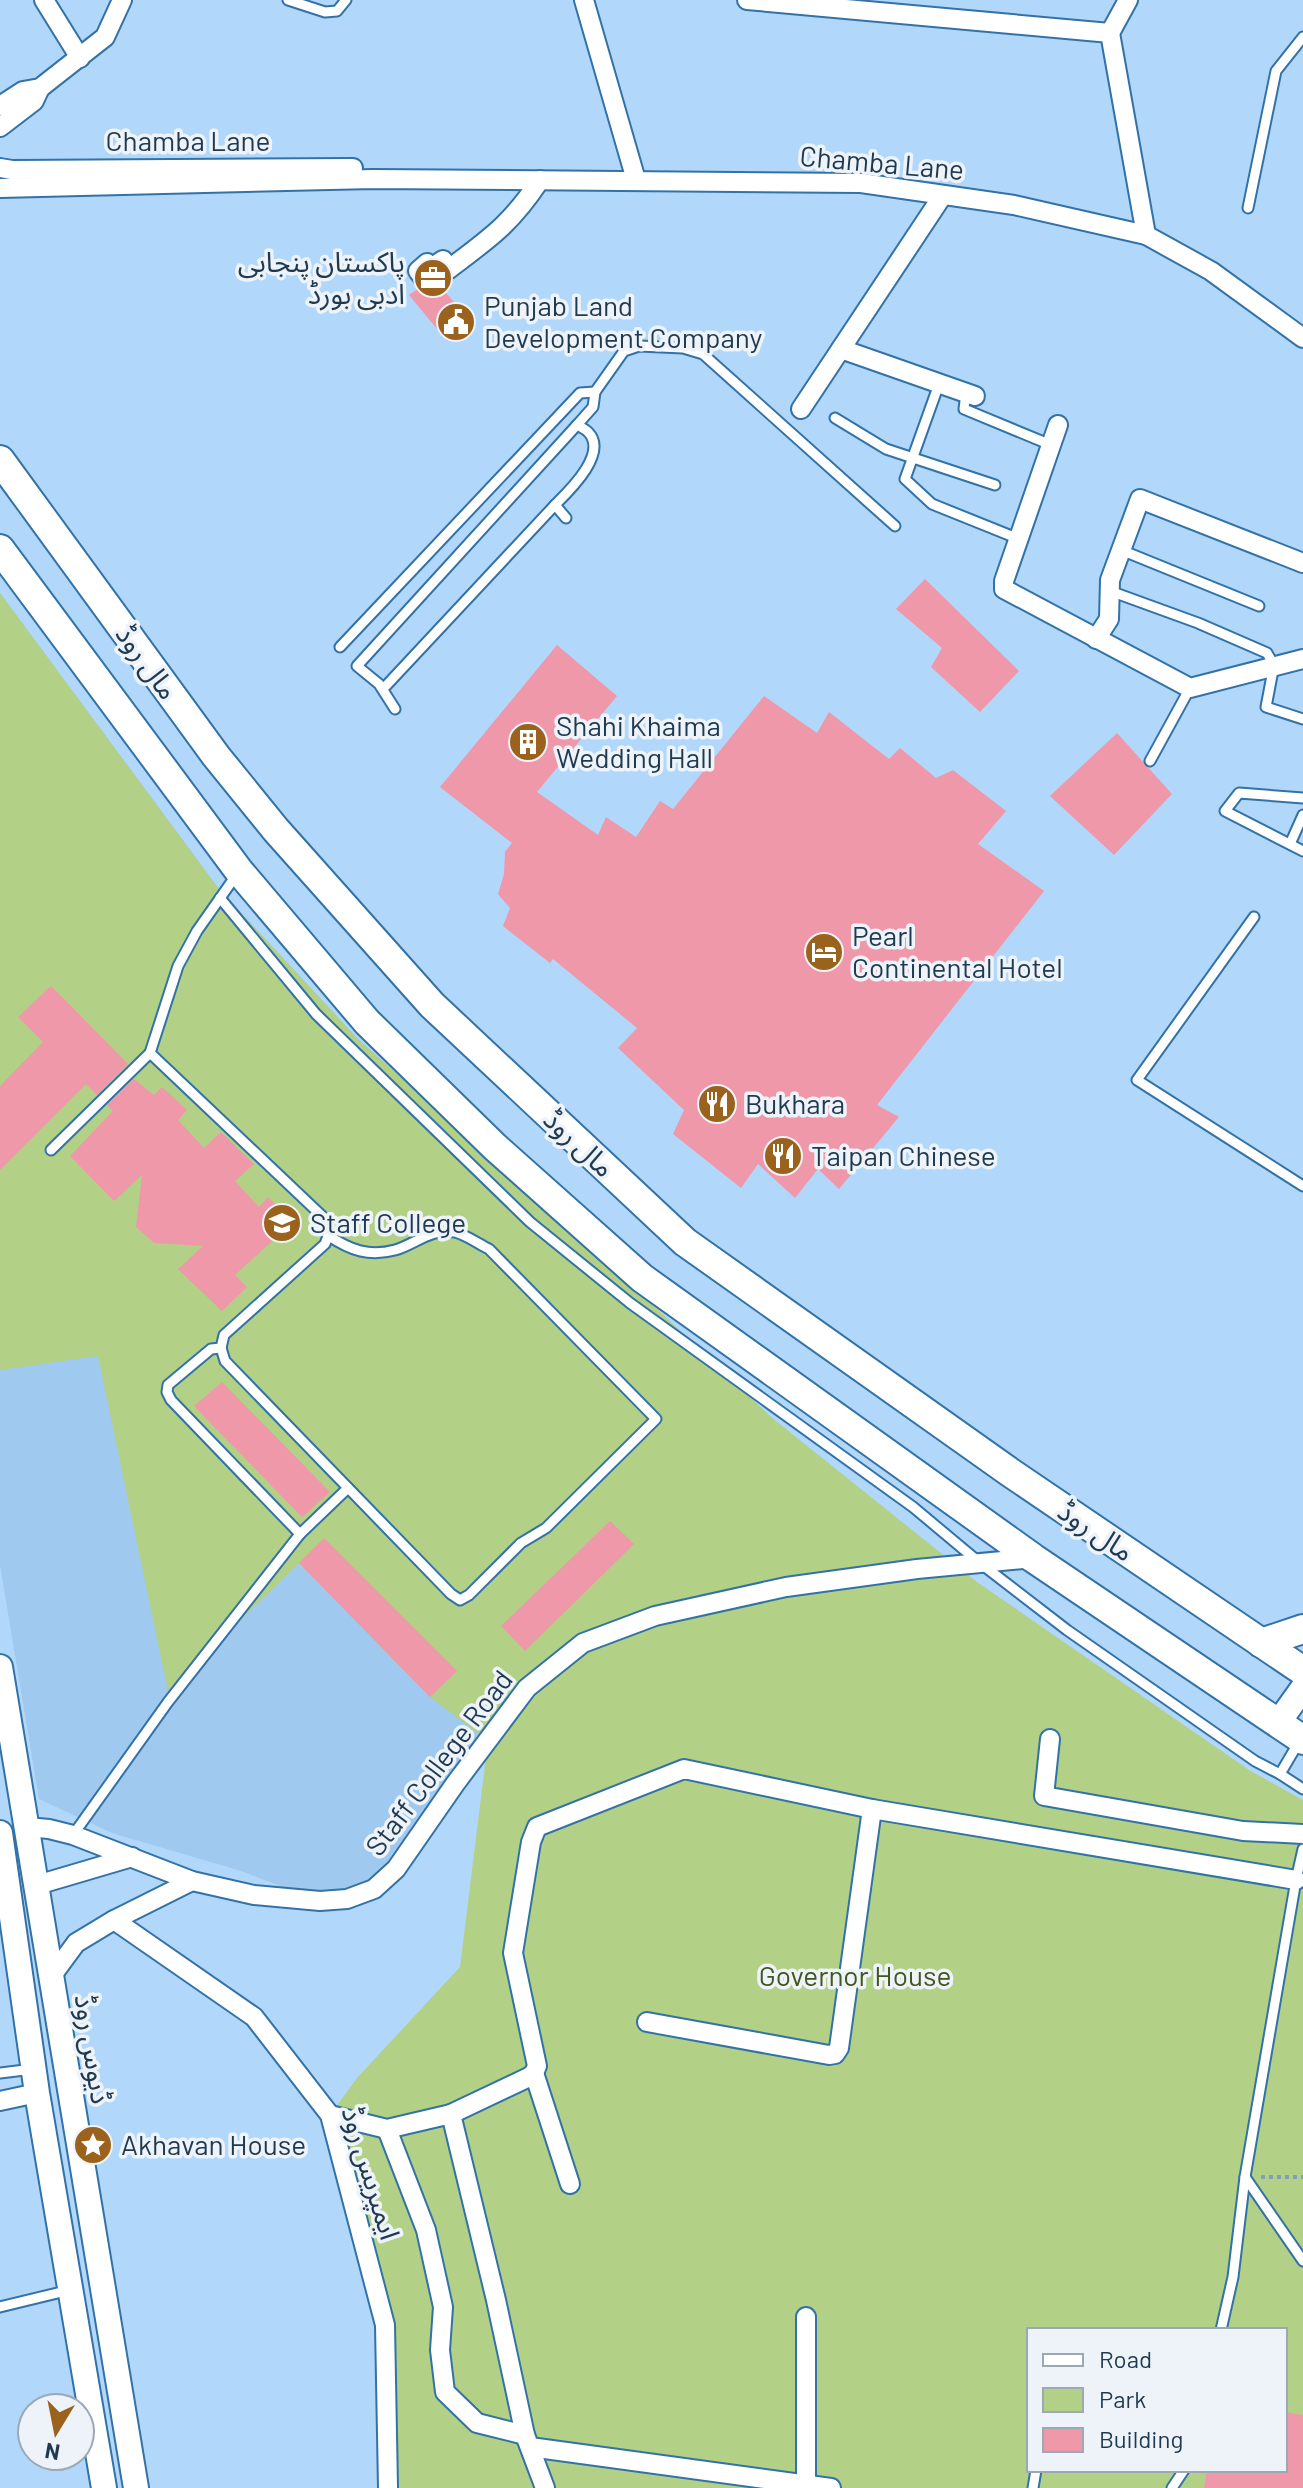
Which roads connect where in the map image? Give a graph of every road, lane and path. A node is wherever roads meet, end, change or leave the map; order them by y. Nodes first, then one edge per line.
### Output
1 (44, 0) edge
2 (122, 0) edge
3 (288, 0) edge
4 (346, 0) edge
5 (584, 0) edge
6 (747, 0) edge
7 (1128, 0) edge
8 (767, 1) edge
9 (826, 4) edge
10 (1110, 33) junction
11 (1303, 37) edge
12 (80, 58) junction
13 (40, 88) junction
14 (0, 106) edge
15 (0, 127) edge
16 (0, 168) edge
17 (373, 179) junction
18 (540, 180) junction
19 (636, 180) junction
20 (0, 188) edge
21 (943, 195) junction
22 (1248, 208) dead end
23 (1146, 235) junction
24 (425, 280) dead end
25 (1303, 338) edge
26 (841, 349) junction
27 (939, 384) junction
28 (595, 392) junction
29 (971, 395) joint
30 (801, 409) dead end
31 (835, 418) dead end
32 (577, 425) junction
33 (1058, 425) dead end
34 (1051, 445) junction
35 (913, 456) junction
36 (0, 460) edge
37 (995, 485) dead end
38 (555, 505) junction
39 (566, 518) dead end
40 (895, 526) dead end
41 (1019, 539) junction
42 (0, 549) edge
43 (1121, 550) junction
44 (1303, 563) edge
45 (1110, 591) junction
46 (1259, 606) dead end
47 (1096, 639) junction
48 (340, 647) dead end
49 (1303, 659) edge
50 (1274, 665) junction
51 (1190, 688) junction
52 (383, 689) junction
53 (395, 709) dead end
54 (1303, 719) edge
55 (1150, 761) dead end
56 (1303, 798) edge
57 (1303, 815) edge
58 (1290, 844) junction
59 (1303, 851) edge
60 (239, 871) junction
61 (220, 898) junction
62 (1254, 917) dead end
63 (150, 1053) junction
64 (51, 1150) dead end
65 (1303, 1186) edge
66 (329, 1236) junction
67 (221, 1348) junction
68 (348, 1488) junction
69 (300, 1534) junction
70 (1033, 1558) junction
71 (980, 1563) junction
72 (1303, 1629) edge
73 (1261, 1643) junction
74 (0, 1667) edge
75 (1303, 1671) edge
76 (1303, 1688) edge
77 (1296, 1734) edge
78 (1050, 1739) dead end
79 (1280, 1774) junction
80 (1303, 1789) edge
81 (872, 1809) junction
82 (27, 1827) junction
83 (0, 1833) edge
84 (1303, 1834) edge
85 (73, 1835) junction
86 (1303, 1849) edge
87 (132, 1857) junction
88 (2, 1859) edge
89 (33, 1859) junction
90 (1296, 1880) junction
91 (192, 1881) junction
92 (37, 1885) junction
93 (114, 1920) junction
94 (51, 1977) junction
95 (647, 2022) dead end
96 (0, 2073) edge
97 (534, 2073) junction
98 (35, 2081) junction
99 (0, 2101) edge
100 (451, 2114) junction
101 (330, 2115) junction
102 (387, 2129) junction
103 (1245, 2177) junction
104 (1303, 2177) edge
105 (570, 2184) dead end
106 (1303, 2261) edge
107 (70, 2290) junction
108 (0, 2307) edge
109 (806, 2317) dead end
110 (1221, 2328) edge
111 (528, 2441) junction
112 (806, 2486) edge
113 (104, 2488) edge
114 (136, 2488) edge
115 (388, 2488) edge
116 (545, 2488) edge
117 (831, 2488) edge

1 - 12 street
2 - 12 street
3 - 4 lane
5 - 19 street
6 - 8 street
7 - 10 street
8 - 9 street
9 - 10 street
10 - 23 street
11 - 22 lane
12 - 13 street
13 - 14 street
13 - 15 street
16 - 17 street, Chamba Lane
17 - 18 street, Chamba Lane
17 - 20 street, Chamba Lane
18 - 19 street, Chamba Lane
18 - 24 street
19 - 21 street, Chamba Lane
21 - 23 street, Chamba Lane
21 - 26 street
23 - 25 street, Chamba Lane
26 - 27 street
26 - 30 street
27 - 29 street
27 - 35 lane
28 - 32 lane
28 - 40 lane
28 - 48 lane
29 - 34 lane
31 - 35 lane
32 - 38 lane
32 - 52 lane
33 - 34 street
34 - 41 street
35 - 37 lane
35 - 41 lane
36 - 73 main road, مال روڈ
38 - 39 lane
38 - 52 lane
41 - 47 street
42 - 60 main road, مال روڈ
43 - 44 street
43 - 45 street
43 - 46 lane
45 - 47 street
45 - 50 lane
47 - 51 street
49 - 50 street
50 - 51 street
50 - 54 lane
51 - 55 lane
52 - 53 lane
56 - 58 lane
57 - 58 lane
58 - 59 lane
60 - 61 lane
60 - 70 main road, مال روڈ
61 - 63 lane
61 - 71 lane
62 - 65 lane
63 - 64 lane
63 - 66 lane
66 - 67 lane
66 - 68 lane
67 - 68 lane
67 - 69 lane
68 - 69 lane
69 - 85 lane
70 - 71 street, Staff College Road
70 - 77 main road, مال روڈ
71 - 79 lane
71 - 91 street, Staff College Road
72 - 73 main road
73 - 75 main road, مال روڈ
74 - 82 main road, ڈیوس روڈ
76 - 77 main road
77 - 79 lane
78 - 84 street
79 - 80 lane
81 - 90 street
81 - 95 street
81 - 97 street
82 - 85 street, Staff College Road
82 - 89 main road, ڈیوس روڈ
83 - 88 main road
85 - 87 street, Staff College Road
86 - 90 lane
87 - 91 street, Staff College Road
87 - 92 street
88 - 89 main road
88 - 98 main road
89 - 92 main road, ڈیوس روڈ
90 - 103 lane
91 - 93 street
92 - 94 main road, ڈیوس روڈ
93 - 94 street
93 - 101 street, ایمپریس روڈ
94 - 114 main road, ڈیوس روڈ
96 - 98 lane
97 - 100 street
97 - 105 street
98 - 99 street
98 - 107 main road
100 - 102 street
100 - 111 street
101 - 102 street
101 - 115 street, ایمپریس روڈ
102 - 111 street
103 - 104 path
103 - 106 lane
103 - 110 lane
107 - 108 lane
107 - 113 main road
109 - 112 street
111 - 112 street
111 - 116 street
112 - 117 street

